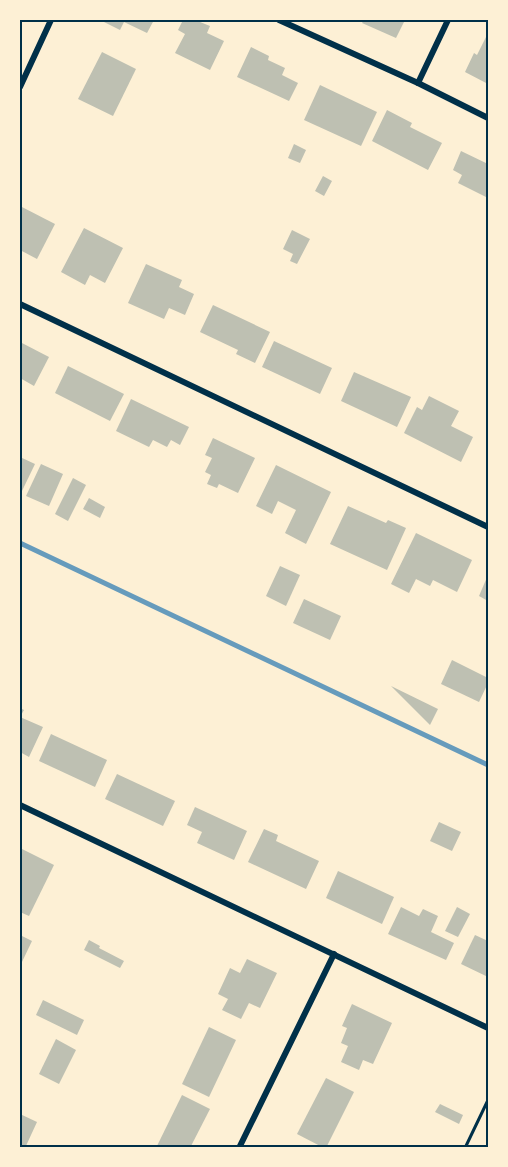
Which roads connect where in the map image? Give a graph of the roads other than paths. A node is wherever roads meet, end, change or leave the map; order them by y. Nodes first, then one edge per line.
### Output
1 (51, 20) edge
2 (279, 20) edge
3 (448, 20) edge
4 (418, 83) junction
5 (20, 87) edge
6 (489, 118) edge
7 (20, 304) edge
8 (489, 527) edge
9 (20, 805) edge
10 (333, 954) junction
11 (489, 1028) edge
12 (239, 1148) edge

1 - 5 street
2 - 4 street
3 - 4 street
4 - 6 street
7 - 8 street
9 - 10 street
10 - 11 street
10 - 12 street

